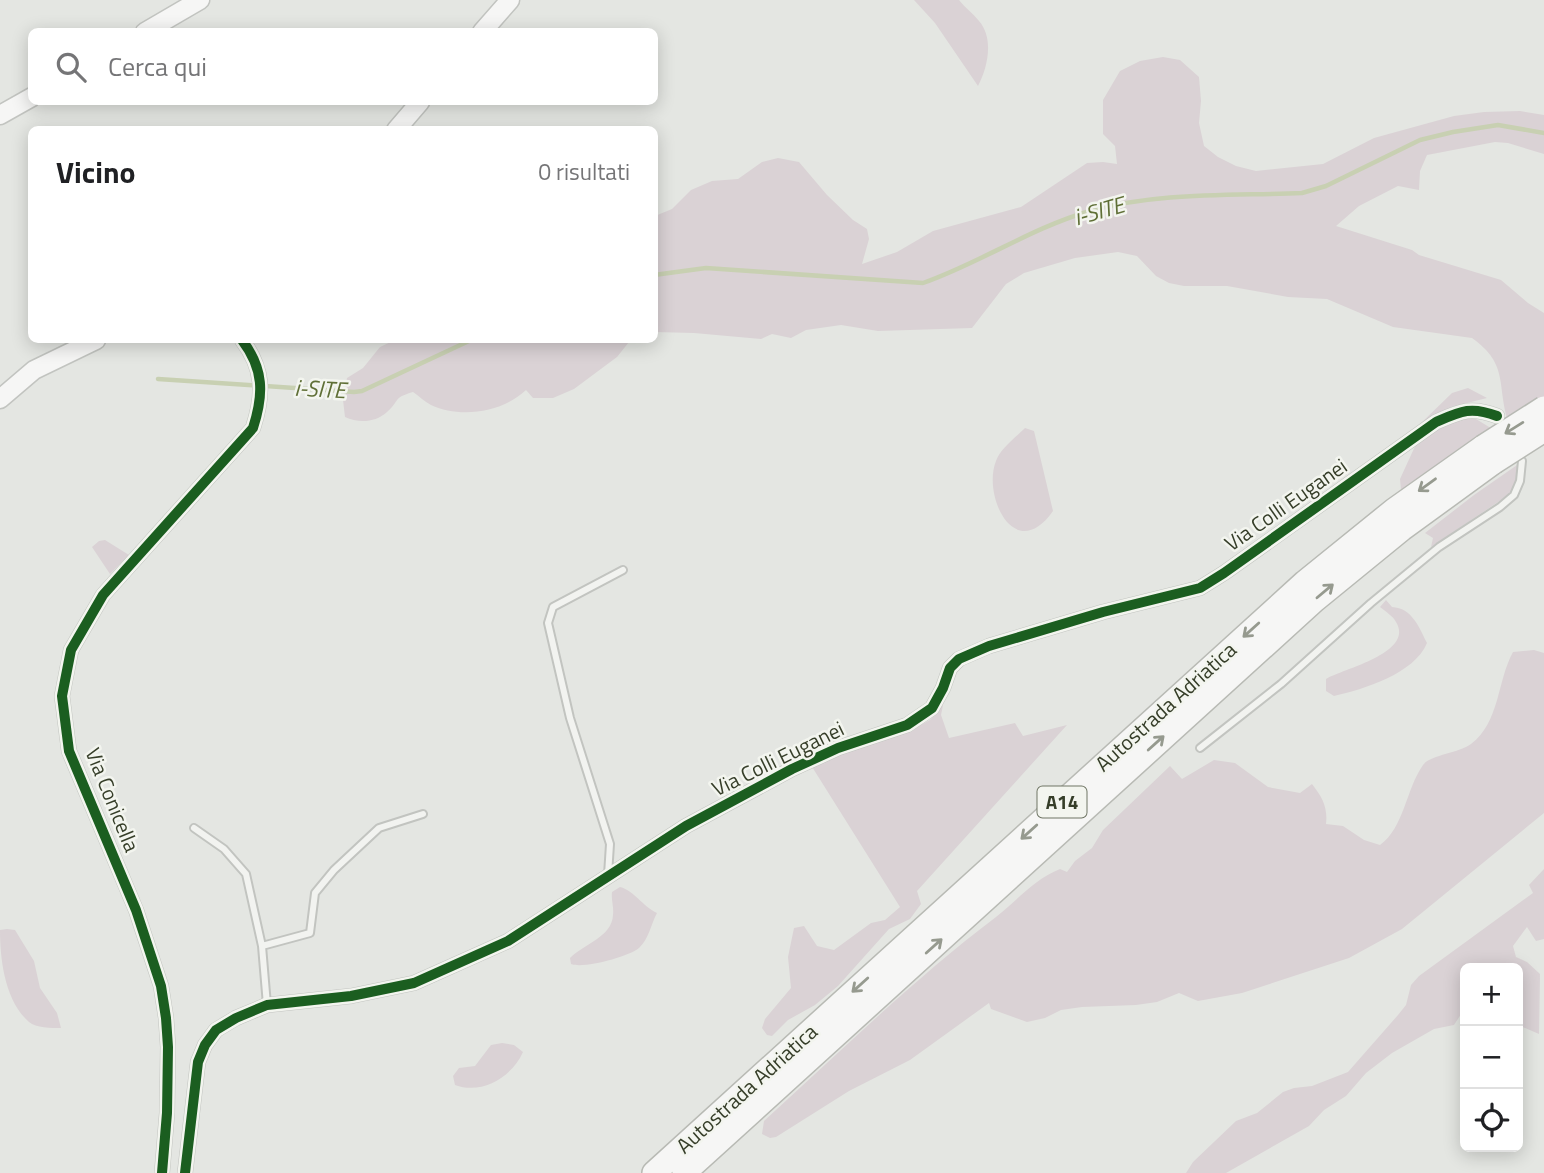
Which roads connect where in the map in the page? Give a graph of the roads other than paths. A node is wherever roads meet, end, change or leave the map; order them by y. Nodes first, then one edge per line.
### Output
1 (200, 0) edge
2 (510, 0) edge
3 (152, 28) edge
4 (486, 28) edge
5 (28, 99) edge
6 (418, 105) edge
7 (0, 115) edge
8 (400, 126) edge
9 (90, 343) edge
10 (244, 343) edge
11 (0, 399) edge
12 (1544, 408) edge
13 (1497, 416) dead end
14 (1544, 430) edge
15 (1488, 455) junction
16 (1522, 461) dead end
17 (623, 570) dead end
18 (1200, 748) dead end
19 (423, 814) dead end
20 (194, 828) dead end
21 (608, 877) junction
22 (262, 946) junction
23 (267, 1005) junction
24 (162, 1173) edge
25 (185, 1173) edge
26 (654, 1173) edge
27 (684, 1173) edge

1 - 3 street
2 - 4 street
5 - 7 street
6 - 8 street
9 - 11 street
10 - 24 street, Via Conicella
12 -> 15 highway, Autostrada Adriatica / A14, bridge
13 - 21 street, Via Colli Euganei
14 - 15 highway, Autostrada Adriatica / A14, bridge
15 -> 26 highway, Autostrada Adriatica / A14
27 -> 15 highway, Autostrada Adriatica / A14
16 - 18 lane
17 - 21 lane
19 - 22 lane
20 - 22 lane
21 - 23 street, Via Colli Euganei
22 - 23 lane
23 - 25 street, Via Colli Euganei

